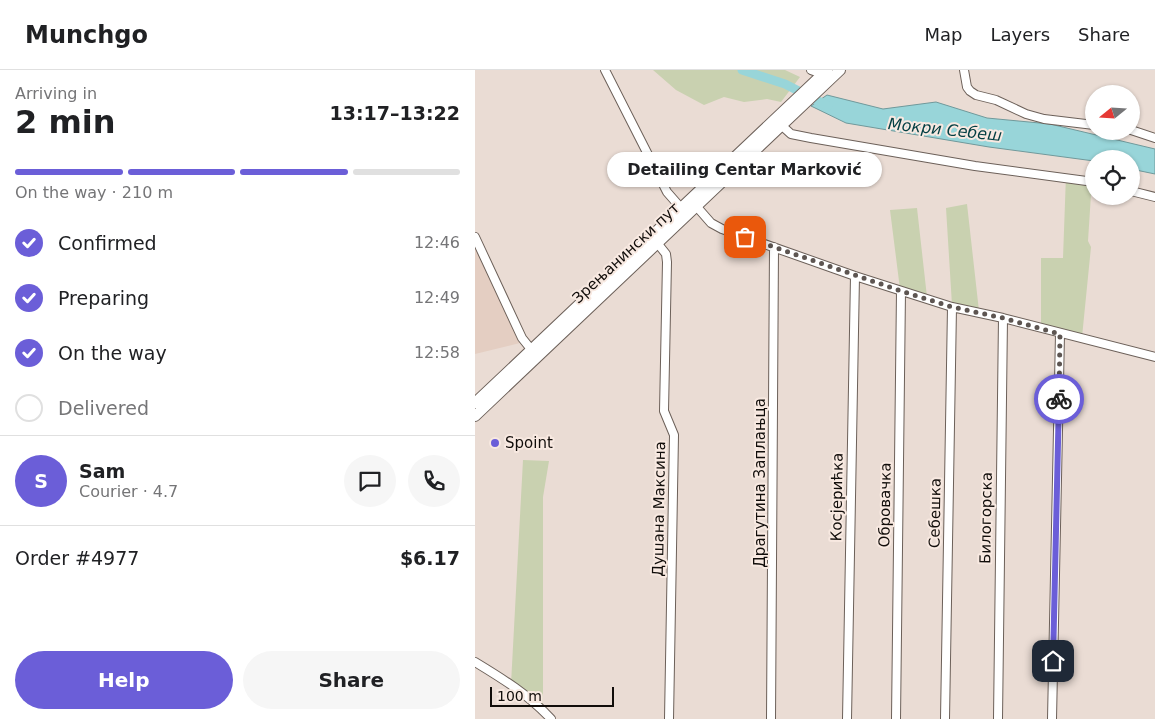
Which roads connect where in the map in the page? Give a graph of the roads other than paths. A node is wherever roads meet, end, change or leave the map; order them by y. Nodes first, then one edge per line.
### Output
1 (605, 70) edge
2 (811, 70) edge
3 (840, 70) edge
4 (964, 70) edge
5 (825, 72) edge
6 (813, 89) junction
7 (778, 122) junction
8 (1085, 125) edge
9 (1140, 133) edge
10 (1155, 138) edge
11 (1085, 181) edge
12 (1140, 194) edge
13 (1155, 197) edge
14 (697, 207) junction
15 (681, 208) junction
16 (475, 237) edge
17 (658, 244) junction
18 (774, 247) junction
19 (855, 276) junction
20 (901, 291) junction
21 (952, 307) junction
22 (1003, 318) junction
23 (1060, 334) junction
24 (535, 353) junction
25 (1155, 357) edge
26 (475, 403) edge
27 (475, 416) edge
28 (475, 662) edge
29 (543, 715) edge
30 (551, 719) edge
31 (669, 719) edge
32 (771, 719) edge
33 (847, 719) edge
34 (897, 719) edge
35 (945, 719) edge
36 (998, 719) edge
37 (1052, 719) edge

1 - 15 street
2 - 5 street
3 - 6 main road, Зрењанински пут
4 - 8 street
5 - 6 main road, Зрењанински пут
6 - 7 main road, Зрењанински пут
7 - 11 street
7 - 14 main road, Зрењанински пут
7 - 15 main road, Зрењанински пут
9 - 10 street
12 - 13 street
14 - 17 main road, Зрењанински пут
14 - 18 street
15 - 24 main road, Зрењанински пут
16 - 24 street
17 - 24 main road, Зрењанински пут
17 - 31 street, Душана Максина
18 - 19 street
18 - 32 street, Драгутина Заплањца
19 - 20 street
19 - 33 street, Косјерићка
20 - 21 street
20 - 34 street, Обровачка
21 - 22 street
21 - 35 street, Себешка
22 - 23 street
22 - 36 street, Билогорска
23 - 25 street
23 - 37 street
24 - 26 main road, Зрењанински пут
24 - 27 main road, Зрењанински пут
28 - 29 street
29 - 30 street

